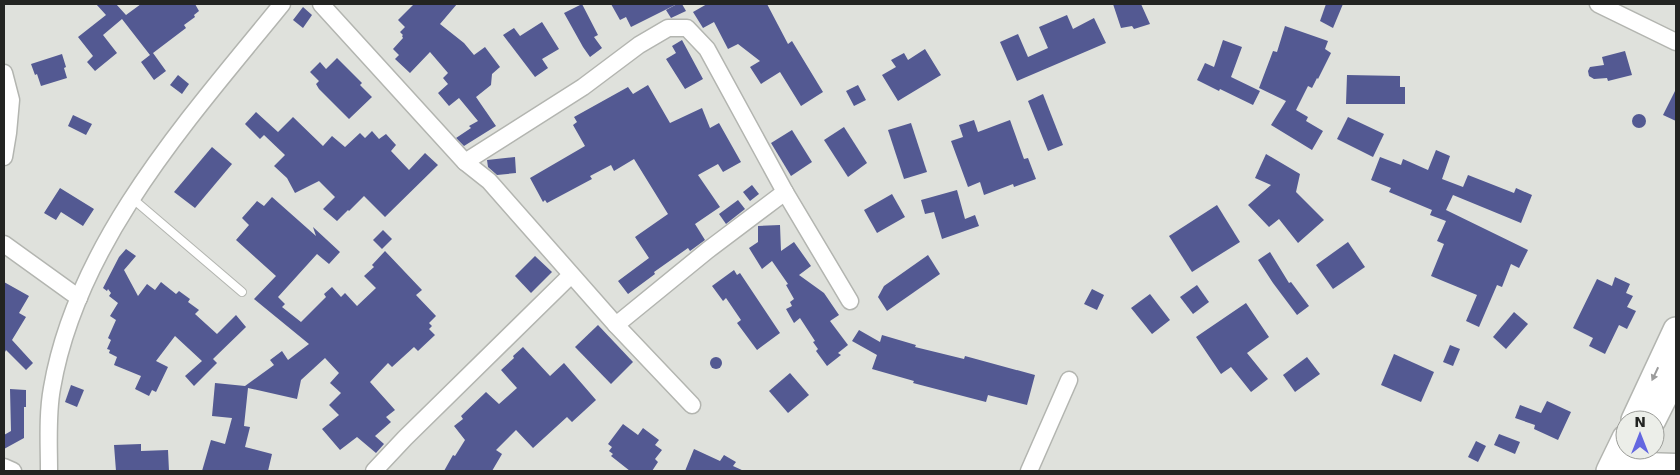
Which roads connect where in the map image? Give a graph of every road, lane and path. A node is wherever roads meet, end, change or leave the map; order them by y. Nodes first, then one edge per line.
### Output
1 (282, 4) edge
2 (321, 4) edge
3 (1609, 6) edge
4 (1676, 42) edge
5 (4, 72) edge
6 (4, 157) edge
7 (466, 162) junction
8 (785, 192) junction
9 (133, 199) junction
10 (4, 244) edge
11 (571, 275) junction
12 (242, 292) dead end
13 (79, 298) junction
14 (850, 301) dead end
15 (616, 325) junction
16 (1676, 330) edge
17 (1676, 374) edge
18 (1069, 380) dead end
19 (692, 405) dead end
20 (1639, 410) edge
21 (1658, 410) edge
22 (1624, 464) edge
23 (1676, 465) edge
24 (4, 467) edge
25 (13, 471) edge
26 (49, 471) edge
27 (374, 471) edge
28 (1029, 471) edge

1 - 9 street
2 - 7 street
3 - 4 street
5 - 6 street
7 - 8 street
7 - 11 street
8 - 14 street
8 - 15 street
9 - 12 lane
9 - 13 street
10 - 13 street
11 - 15 street
11 - 27 street
13 - 26 street
15 - 19 street
16 -> 20 main road
17 - 21 main road
18 - 28 street
22 - 23 street
24 - 25 street

